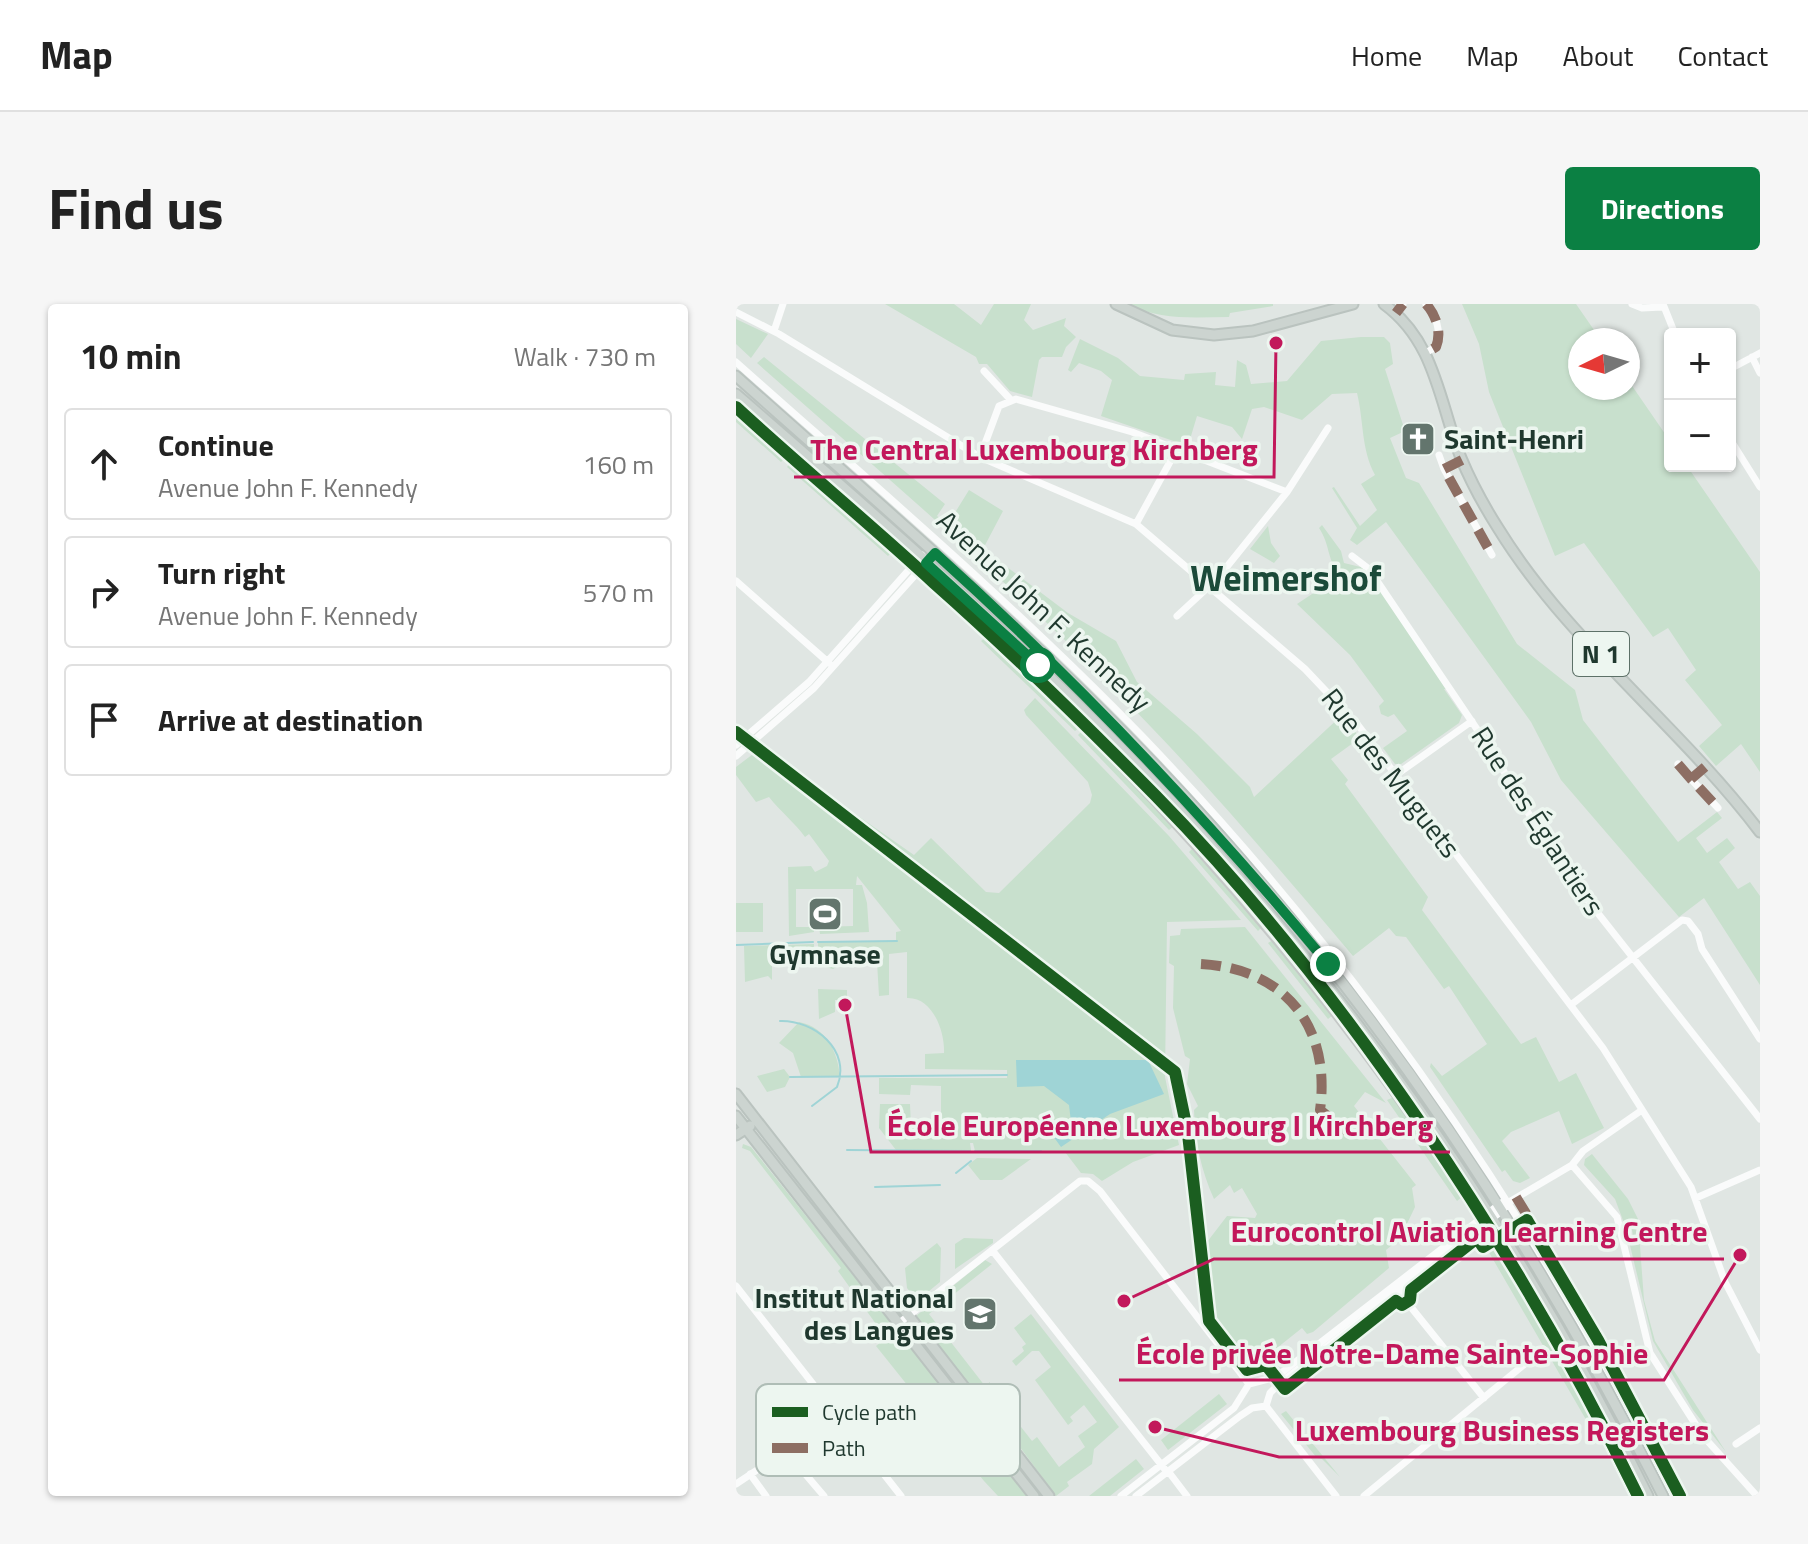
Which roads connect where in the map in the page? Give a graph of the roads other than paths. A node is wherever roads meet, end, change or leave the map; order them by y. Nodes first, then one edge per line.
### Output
1 (783, 304) edge
2 (1116, 304) edge
3 (1353, 304) edge
4 (1384, 304) edge
5 (1403, 304) edge
6 (1426, 304) edge
7 (1632, 304) edge
8 (1663, 305) edge
9 (736, 312) edge
10 (1396, 313) junction
11 (1673, 328) edge
12 (774, 331) junction
13 (1427, 352) junction
14 (1756, 355) edge
15 (736, 362) edge
16 (1736, 366) edge
17 (984, 371) dead end
18 (1760, 373) edge
19 (736, 376) edge
20 (736, 394) edge
21 (1010, 399) junction
22 (1328, 428) dead end
23 (1177, 449) junction
24 (1736, 449) edge
25 (1439, 455) dead end
26 (980, 457) junction
27 (1462, 460) junction
28 (1444, 469) junction
29 (1759, 485) edge
30 (1287, 492) junction
31 (1136, 524) junction
32 (932, 550) junction
33 (1492, 555) dead end
34 (1352, 556) dead end
35 (923, 560) junction
36 (736, 581) edge
37 (1209, 585) junction
38 (1177, 616) dead end
39 (831, 664) junction
40 (1472, 721) junction
41 (736, 745) edge
42 (736, 756) edge
43 (1678, 764) dead end
44 (1705, 767) junction
45 (1396, 775) junction
46 (1691, 779) junction
47 (1203, 808) junction
48 (1718, 808) dead end
49 (1760, 832) edge
50 (1633, 957) junction
51 (1572, 1004) junction
52 (1760, 1039) edge
53 (736, 1094) edge
54 (748, 1110) junction
55 (1642, 1110) junction
56 (736, 1118) edge
57 (1760, 1119) edge
58 (756, 1122) junction
59 (746, 1129) junction
60 (736, 1135) edge
61 (1472, 1144) junction
62 (1473, 1163) junction
63 (1572, 1165) junction
64 (1760, 1170) edge
65 (1696, 1198) junction
66 (1503, 1205) junction
67 (1490, 1214) junction
68 (992, 1250) junction
69 (736, 1286) edge
70 (1398, 1291) junction
71 (1571, 1304) junction
72 (1566, 1315) junction
73 (908, 1316) junction
74 (898, 1324) junction
75 (1543, 1349) dead end
76 (1760, 1350) edge
77 (1262, 1383) junction
78 (813, 1384) edge
79 (945, 1384) edge
80 (961, 1384) edge
81 (1249, 1384) junction
82 (1270, 1393) junction
83 (1244, 1398) junction
84 (1484, 1398) junction
85 (1266, 1406) junction
86 (1252, 1408) junction
87 (1760, 1428) edge
88 (1736, 1444) dead end
89 (1020, 1459) edge
90 (1161, 1465) junction
91 (756, 1470) edge
92 (1167, 1472) junction
93 (750, 1474) junction
94 (807, 1476) edge
95 (885, 1476) edge
96 (1018, 1476) edge
97 (736, 1484) edge
98 (1646, 1493) edge
99 (766, 1496) edge
100 (824, 1496) edge
101 (901, 1496) edge
102 (1034, 1496) edge
103 (1049, 1496) edge
104 (1121, 1496) edge
105 (1136, 1496) edge
106 (1187, 1496) edge
107 (1336, 1496) edge
108 (1364, 1496) edge
109 (1663, 1496) edge
110 (1674, 1496) edge
111 (1757, 1496) edge

1 - 12 street
2 - 3 main road
4 - 10 main road, N 1
5 - 10 street
6 - 13 street
7 - 8 street
8 - 11 street
9 - 12 street, Rue des Muguets
10 - 13 main road, N 1
12 - 26 street, Rue des Muguets
13 - 27 main road, N 1
14 - 16 street
14 - 18 street
15 - 47 street, Avenue John F. Kennedy
17 - 21 street
19 - 32 main road, Avenue John F. Kennedy
20 - 35 main road, Avenue John F. Kennedy
21 - 23 street
21 - 26 street
22 - 30 street
23 - 30 street
23 - 31 street
24 - 29 street
25 - 28 street
26 - 31 street, Rue des Muguets
27 - 28 street
27 - 44 main road, N 1
28 - 33 street
30 - 37 street
31 - 37 street, Rue des Muguets
32 - 35 street
32 - 47 main road, Avenue John F. Kennedy
34 - 40 street, Rue des Églantiers
35 - 39 street
35 - 67 main road, Avenue John F. Kennedy
36 - 39 street
37 - 38 street
37 - 45 street, Rue des Muguets
39 - 41 street
39 - 42 street
40 - 45 street
40 - 50 street, Rue des Églantiers
43 - 46 street
44 - 46 street
44 - 49 main road, N 1
45 - 51 street, Rue des Muguets
46 - 48 street
47 - 61 street, Avenue John F. Kennedy
47 - 62 main road, Avenue John F. Kennedy
50 - 51 street
50 - 52 street
50 - 57 street, Rue des Églantiers
51 - 55 street, Rue des Muguets
53 - 54 main road
54 - 56 main road
54 - 58 main road
55 - 63 street
55 - 65 street, Rue des Muguets
56 - 59 main road
58 - 59 main road
58 - 73 main road
59 - 60 main road
59 - 74 main road
61 - 62 street
61 - 66 street, Avenue John F. Kennedy
62 - 66 main road, Avenue John F. Kennedy
63 - 66 street
63 - 111 street
64 - 65 street
65 - 76 street, Rue des Muguets
66 - 67 street
66 - 71 street, Avenue John F. Kennedy
66 - 72 main road, Avenue John F. Kennedy
67 - 70 street
67 - 77 street
67 - 98 main road, Avenue John F. Kennedy
68 - 73 street
68 - 81 street
68 - 90 street
69 - 78 street
70 - 82 street
70 - 84 street
71 - 72 street
71 - 110 street, Avenue John F. Kennedy
72 - 109 main road, Avenue John F. Kennedy
73 - 74 street
73 - 80 main road
74 - 79 main road
75 - 84 street
77 - 81 street
77 - 82 street
81 - 83 street
82 - 85 street
83 - 86 street
83 - 90 street
84 - 108 street
85 - 86 street
85 - 107 street
86 - 92 street
87 - 88 street
89 - 103 main road
90 - 92 street
90 - 104 street
91 - 93 street
92 - 105 street
92 - 106 street
93 - 97 street
93 - 99 street
94 - 100 street
95 - 101 street
96 - 102 main road

